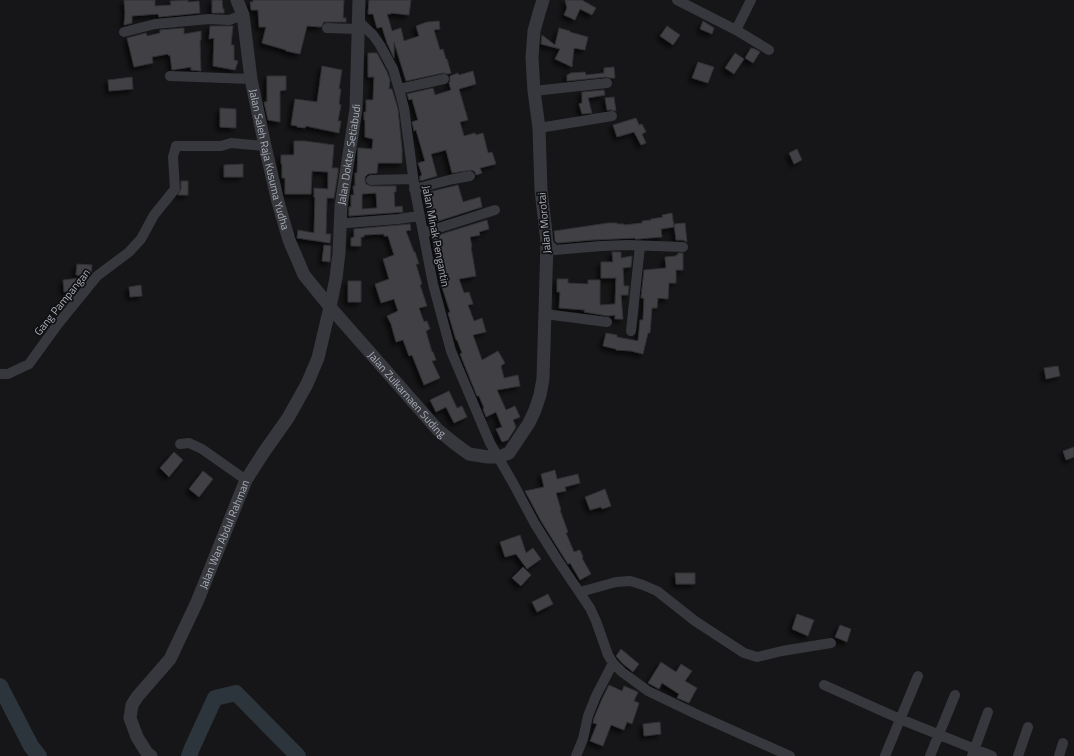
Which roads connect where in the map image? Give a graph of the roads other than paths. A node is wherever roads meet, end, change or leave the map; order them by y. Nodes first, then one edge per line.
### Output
1 (237, 0) edge
2 (359, 0) edge
3 (543, 0) edge
4 (677, 0) edge
5 (751, 0) edge
6 (243, 16) junction
7 (358, 25) junction
8 (327, 28) dead end
9 (736, 30) junction
10 (124, 32) dead end
11 (769, 50) dead end
12 (170, 76) dead end
13 (251, 79) junction
14 (444, 79) dead end
15 (607, 83) dead end
16 (399, 89) junction
17 (534, 91) junction
18 (612, 116) dead end
19 (538, 128) junction
20 (264, 146) junction
21 (470, 176) dead end
22 (371, 180) dead end
23 (414, 184) junction
24 (495, 210) dead end
25 (419, 216) junction
26 (347, 223) dead end
27 (423, 233) junction
28 (547, 242) junction
29 (640, 246) junction
30 (683, 247) dead end
31 (330, 307) junction
32 (545, 314) junction
33 (608, 322) dead end
34 (631, 331) dead end
35 (0, 374) edge
36 (180, 444) dead end
37 (499, 457) junction
38 (246, 480) junction
39 (580, 592) junction
40 (831, 643) dead end
41 (613, 663) junction
42 (918, 676) dead end
43 (824, 685) dead end
44 (955, 695) dead end
45 (988, 712) dead end
46 (900, 719) junction
47 (1028, 727) dead end
48 (939, 734) junction
49 (1063, 743) dead end
50 (973, 752) edge
51 (151, 756) edge
52 (576, 756) edge
53 (790, 756) edge
54 (885, 756) edge
55 (930, 756) edge
56 (992, 756) edge
57 (1018, 756) edge
58 (1058, 756) edge

1 - 6 street, Jalan Saleh Raja Kusuma Yudha
2 - 7 street, Jalan Dokter Setiabudi
3 - 17 street, Jalan Morotai
4 - 9 street
5 - 9 street
6 - 10 street
6 - 13 street, Jalan Saleh Raja Kusuma Yudha
7 - 8 street
7 - 16 street, Jalan Minak Pengantin
7 - 31 street, Jalan Dokter Setiabudi
9 - 11 street
12 - 13 street
13 - 20 street, Jalan Saleh Raja Kusuma Yudha
14 - 16 street
15 - 17 street
16 - 23 street, Jalan Minak Pengantin
17 - 19 street, Jalan Morotai
18 - 19 street
19 - 28 street, Jalan Morotai
20 - 31 street, Jalan Saleh Raja Kusuma Yudha
20 - 35 street, Gang Pampangan
21 - 23 street
22 - 23 street
23 - 25 street, Jalan Minak Pengantin
24 - 27 street
25 - 26 street
25 - 27 street, Jalan Minak Pengantin
27 - 37 street, Jalan Minak Pengantin
28 - 29 street
28 - 32 street, Jalan Morotai
29 - 30 street
29 - 34 street
31 - 37 street, Jalan Zulkarnaen Suding
31 - 38 street, Jalan Wan Abdul Rahman
32 - 33 street
32 - 37 street, Jalan Morotai
36 - 38 street
37 - 39 street, Jalan Minak Pengantin
38 - 51 street, Jalan Wan Abdul Rahman
39 - 40 street
39 - 41 street, Jalan Minak Pengantin
41 - 52 street
41 - 53 street
42 - 46 street
43 - 46 street
44 - 48 street
45 - 50 street
46 - 48 street
46 - 54 street
47 - 57 street
48 - 50 street
48 - 55 street
49 - 58 street
50 - 56 street

